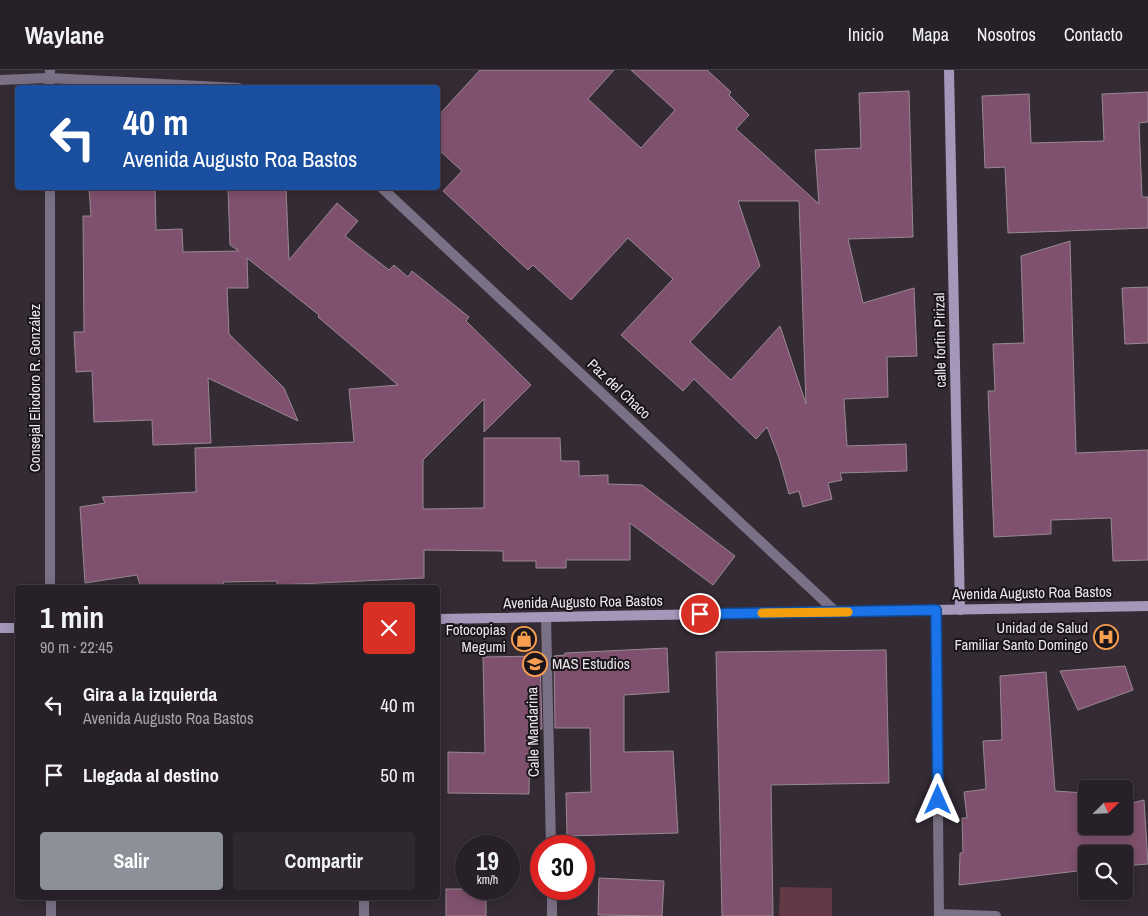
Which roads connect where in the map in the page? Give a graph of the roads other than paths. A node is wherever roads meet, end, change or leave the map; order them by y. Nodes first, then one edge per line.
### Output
1 (949, 70) edge
2 (50, 79) edge
3 (0, 80) edge
4 (176, 85) edge
5 (50, 190) edge
6 (384, 190) edge
7 (50, 585) edge
8 (1148, 606) edge
9 (936, 610) junction
10 (960, 610) junction
11 (836, 612) junction
12 (546, 617) junction
13 (440, 619) edge
14 (0, 628) edge
15 (15, 628) edge
16 (551, 835) edge
17 (51, 900) edge
18 (364, 900) edge
19 (552, 900) edge
20 (939, 915) edge
21 (51, 916) edge
22 (364, 916) edge
23 (552, 916) edge
24 (996, 916) edge

1 - 10 main road, calle fortin Pirizal
2 - 3 street
2 - 4 street
5 - 7 street, Consejal Eliodoro R. González
6 - 11 street, Paz del Chaco
8 - 10 main road, Avenida Augusto Roa Bastos
9 - 10 main road, Avenida Augusto Roa Bastos
9 - 11 main road, Avenida Augusto Roa Bastos
9 - 20 street
11 - 12 main road, Avenida Augusto Roa Bastos
12 - 13 main road, Avenida Augusto Roa Bastos
12 - 16 street, Calle Mandarina
14 - 15 main road
17 - 21 street
18 - 22 street
19 - 23 street
20 - 24 street

